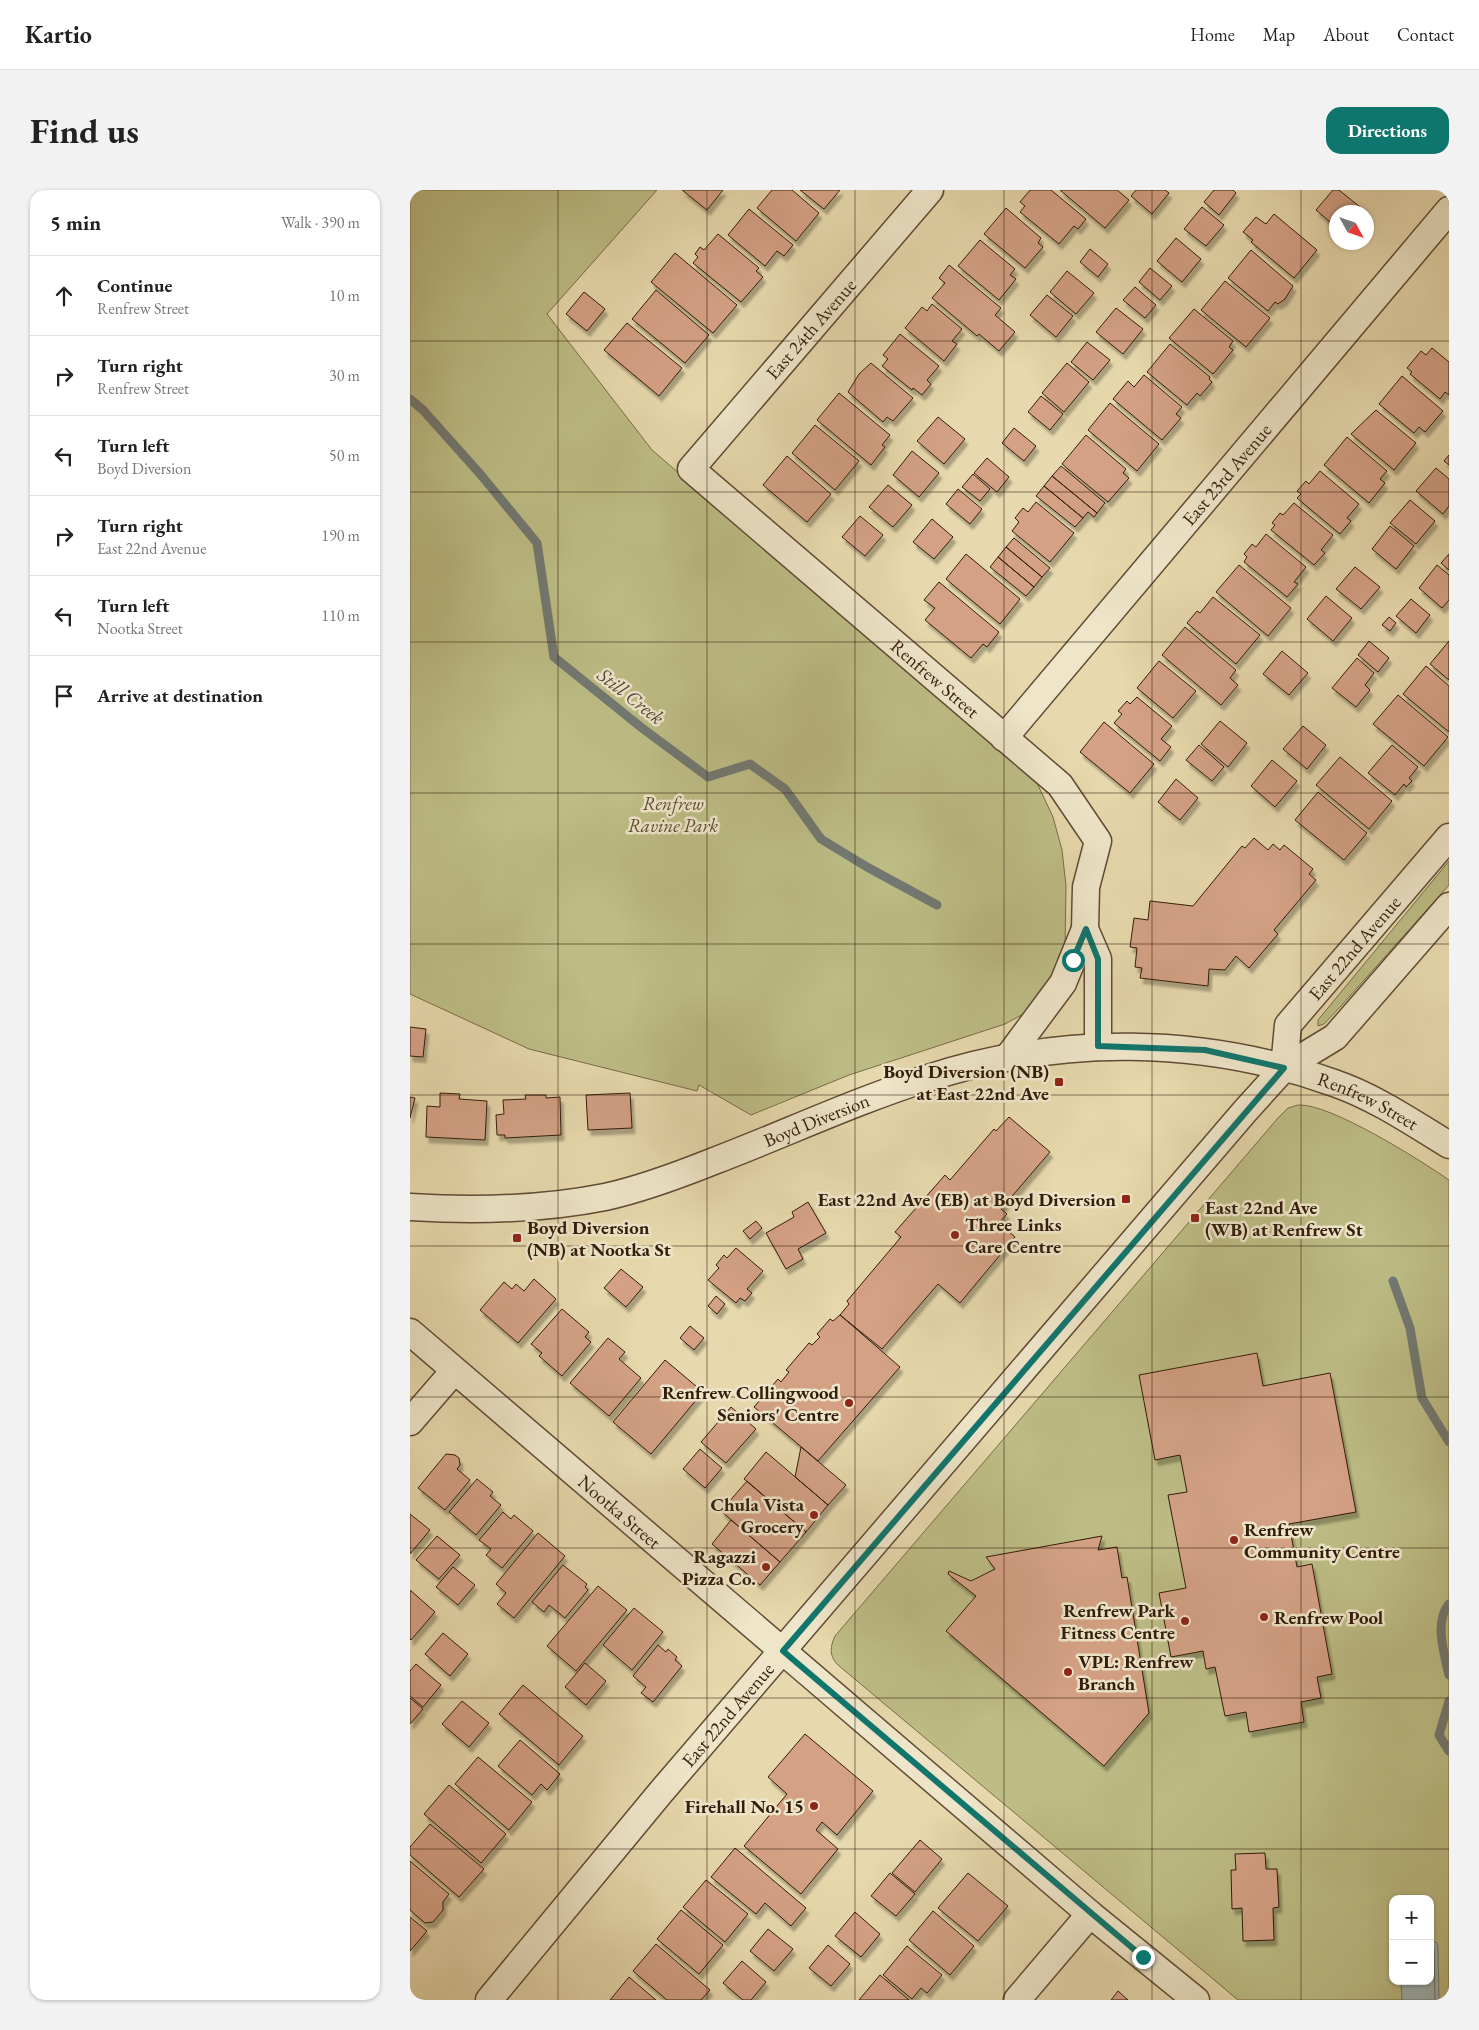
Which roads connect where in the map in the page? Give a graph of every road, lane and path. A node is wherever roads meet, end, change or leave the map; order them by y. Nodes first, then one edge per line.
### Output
1 (930, 190) edge
2 (1449, 210) edge
3 (691, 469) joint
4 (1004, 738) junction
5 (1449, 837) edge
6 (1449, 906) edge
7 (1086, 929) junction
8 (1098, 1046) junction
9 (1008, 1057) junction
10 (1284, 1068) junction
11 (1449, 1145) edge
12 (410, 1207) edge
13 (410, 1332) edge
14 (454, 1370) junction
15 (410, 1422) edge
16 (783, 1651) junction
17 (1090, 1914) junction
18 (489, 2000) edge
19 (1017, 2000) edge
20 (1196, 2000) edge

1 - 3 street, East 24th Avenue
2 - 4 street, East 23rd Avenue
3 - 4 street, Renfrew Street
4 - 7 street, Renfrew Street
5 - 10 street, East 22nd Avenue
6 - 10 street, East 22nd Avenue
7 - 8 street, Renfrew Street
7 - 9 street, Renfrew Street
8 - 9 street, Boyd Diversion
8 - 10 street, Boyd Diversion
9 - 12 street, Boyd Diversion
10 - 11 street, Renfrew Street
10 - 16 street, East 22nd Avenue
13 - 14 street, Nootka Street
14 - 15 street
14 - 16 street, Nootka Street
16 - 17 street, Nootka Street
16 - 18 street, East 22nd Avenue
17 - 19 street
17 - 20 street, Nootka Street

